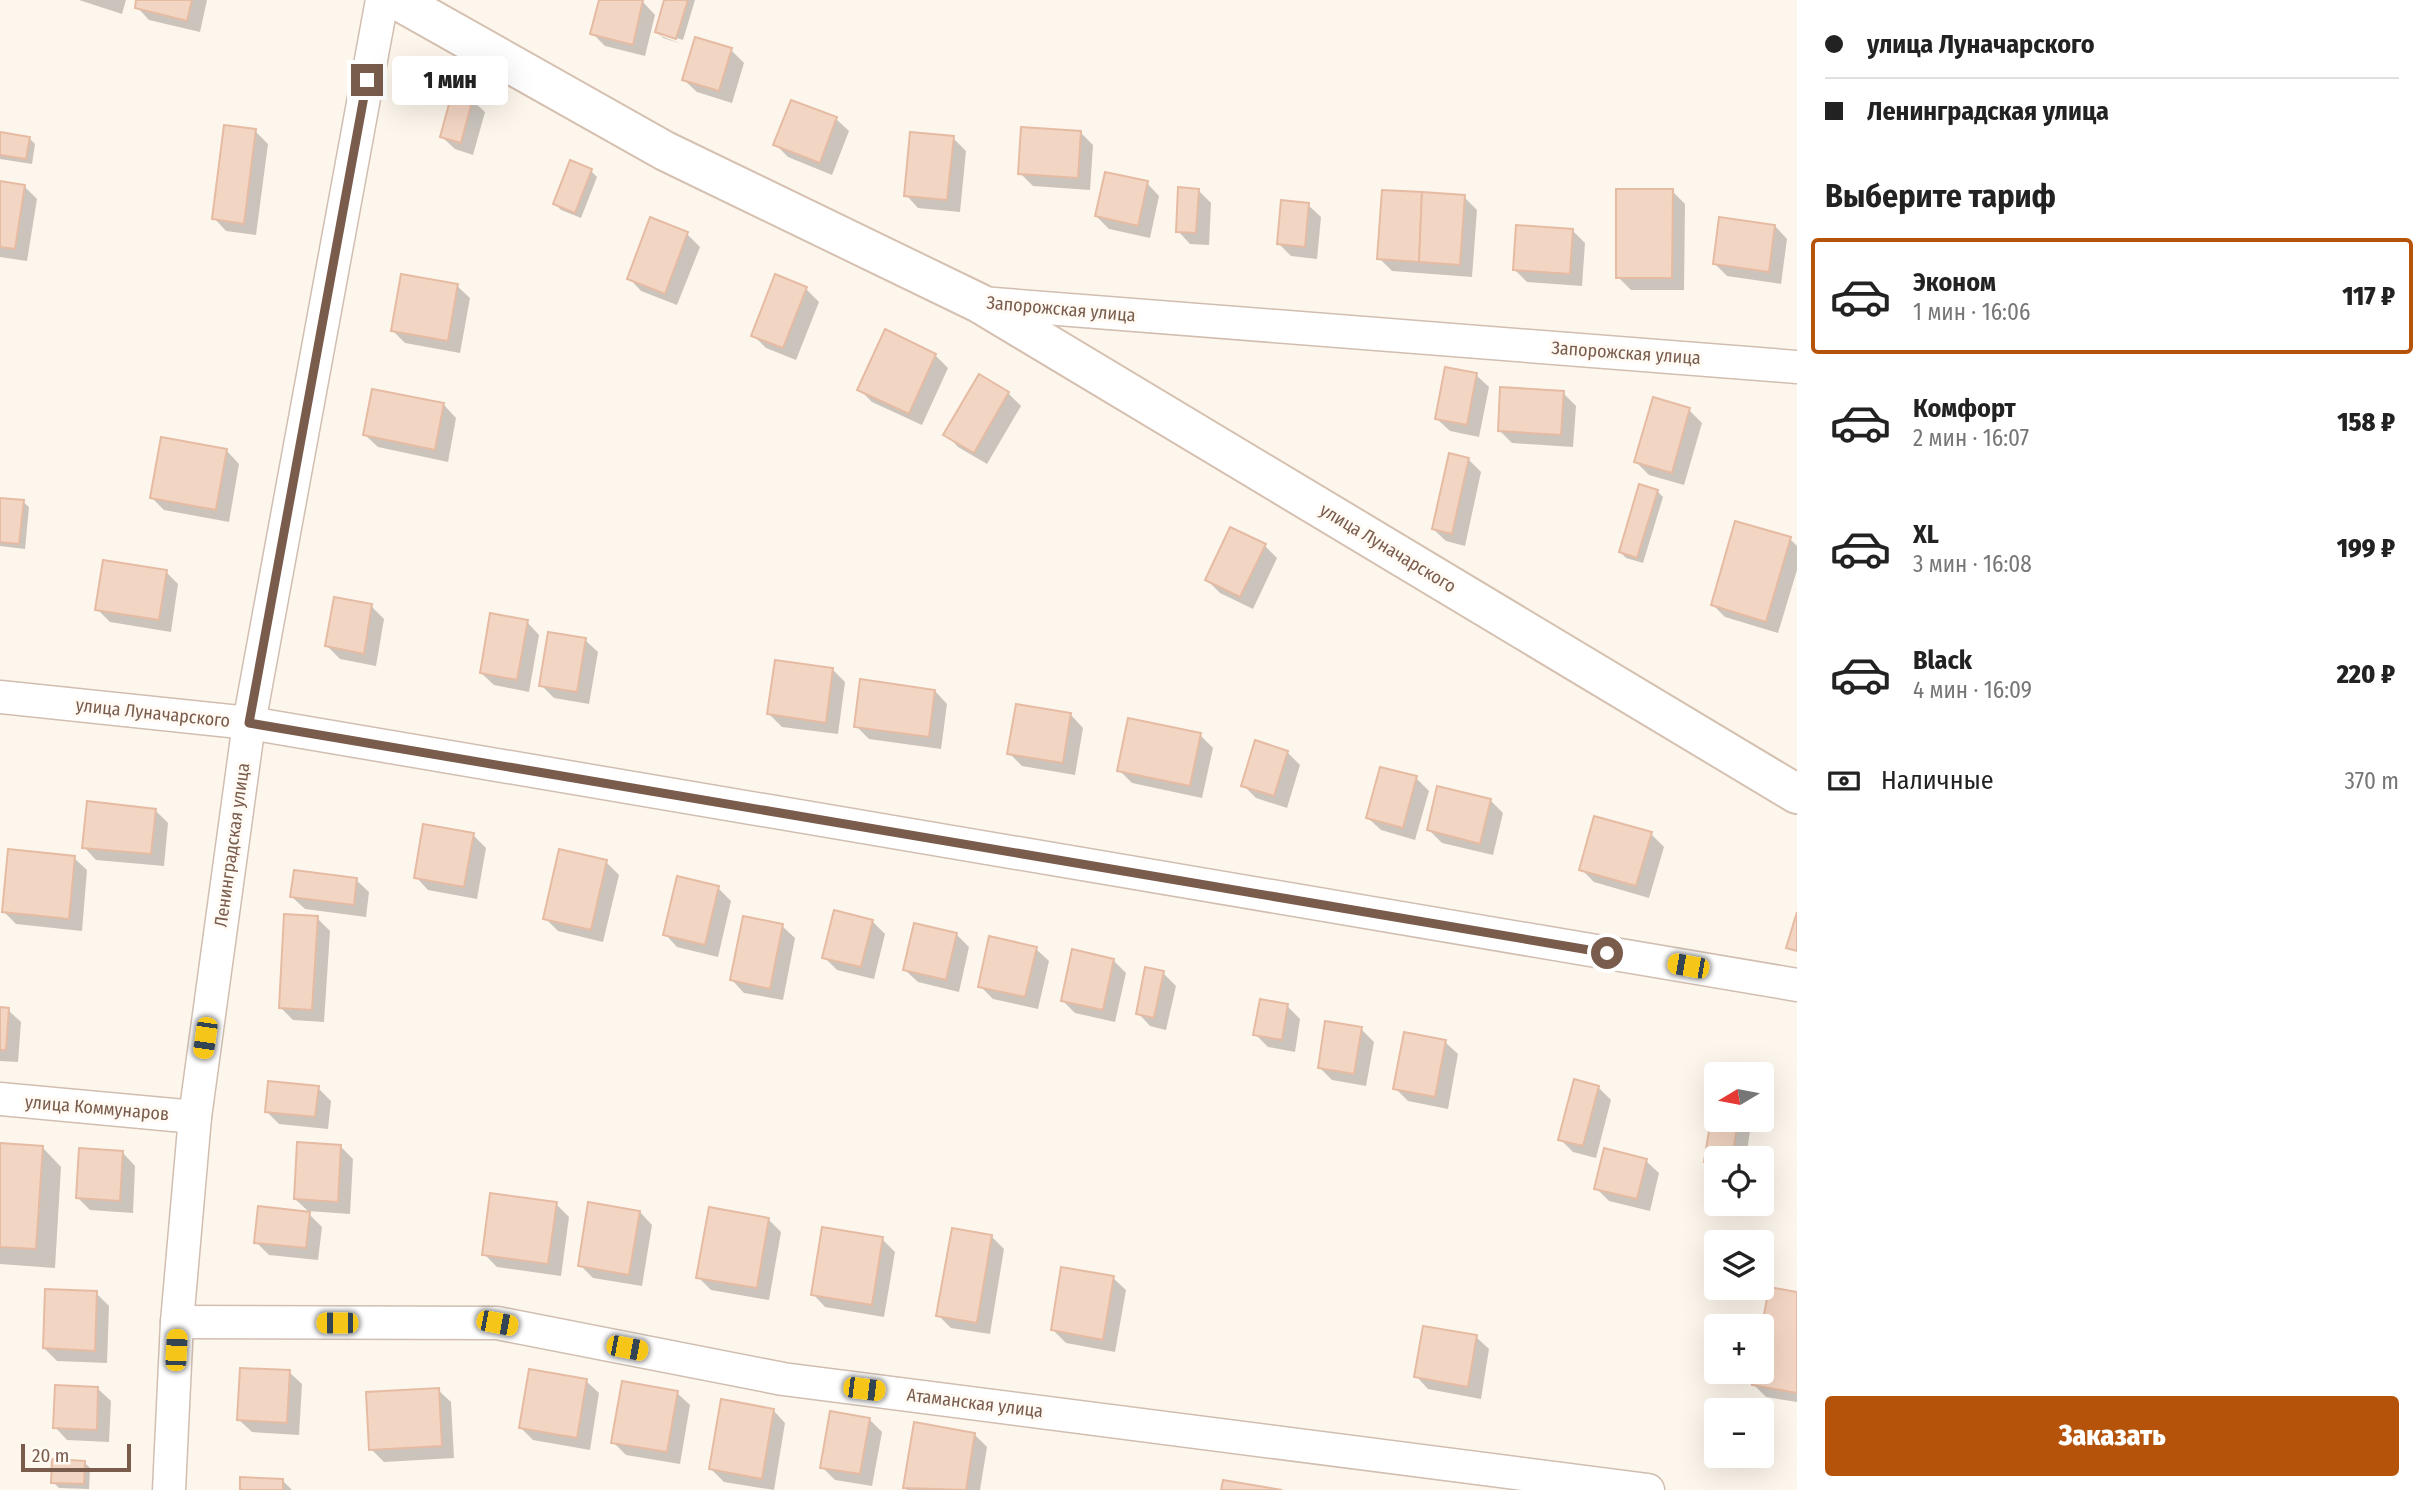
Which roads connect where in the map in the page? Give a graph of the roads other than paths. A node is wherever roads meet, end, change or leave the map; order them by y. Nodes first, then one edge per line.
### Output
1 (382, 0) edge
2 (397, 0) edge
3 (979, 303) junction
4 (1797, 367) edge
5 (0, 697) edge
6 (249, 723) junction
7 (1797, 794) edge
8 (1797, 985) edge
9 (0, 1099) edge
10 (195, 1117) junction
11 (177, 1322) junction
12 (169, 1490) edge
13 (1648, 1490) edge

1 - 6 street, Ленинградская улица
2 - 3 main road, Запорожская улица
3 - 4 street, Запорожская улица
3 - 7 main road, улица Луначарского
5 - 6 street, улица Луначарского
6 - 8 street, улица Луначарского
6 - 10 street, Ленинградская улица
9 - 10 street, улица Коммунаров
10 - 11 street, Ленинградская улица
11 - 12 street, Ленинградская улица
11 - 13 street, Атаманская улица

